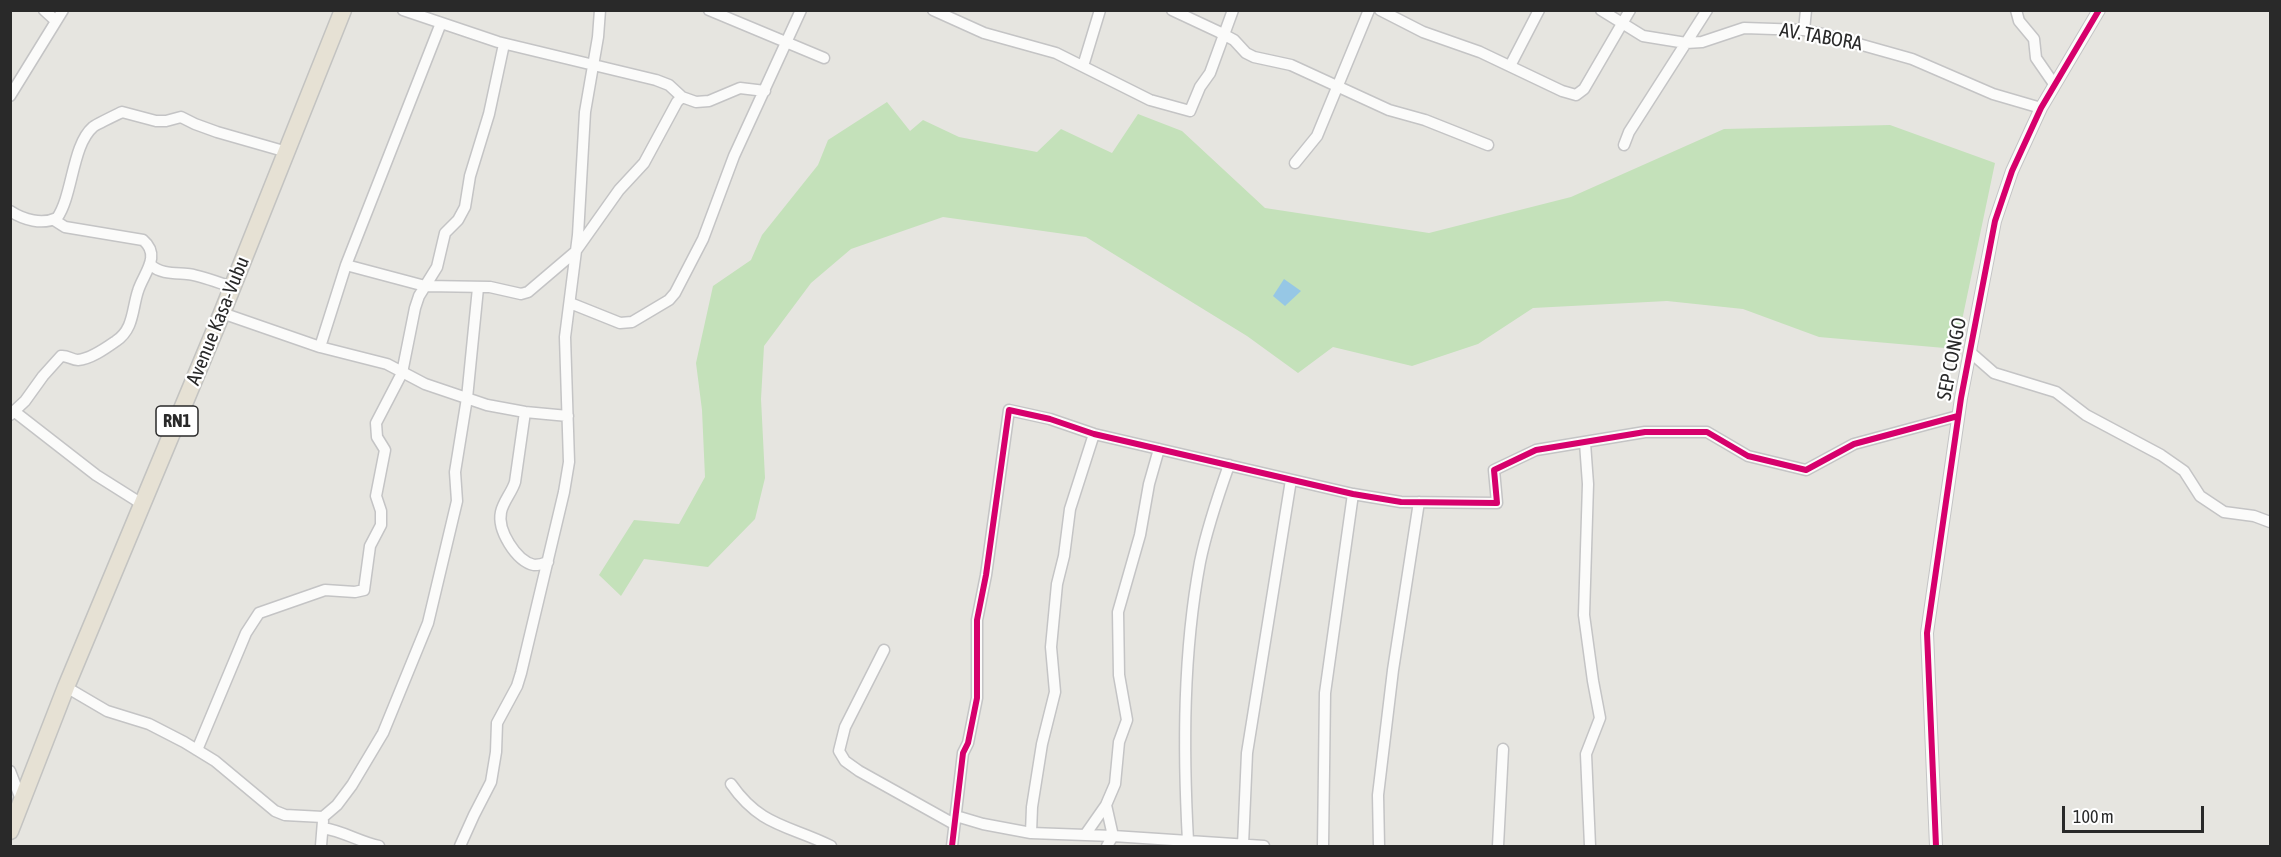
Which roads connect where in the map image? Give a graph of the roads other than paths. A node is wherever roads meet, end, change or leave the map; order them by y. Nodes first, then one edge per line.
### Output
1 (44, 10) edge
2 (63, 10) edge
3 (343, 10) edge
4 (403, 10) edge
5 (600, 10) edge
6 (709, 10) edge
7 (801, 10) edge
8 (933, 10) edge
9 (965, 10) edge
10 (1100, 10) edge
11 (1172, 10) edge
12 (1233, 10) edge
13 (1369, 10) edge
14 (1380, 10) edge
15 (1539, 10) edge
16 (1601, 10) edge
17 (1630, 10) edge
18 (1707, 10) edge
19 (1806, 10) edge
20 (2016, 10) edge
21 (2099, 10) edge
22 (56, 21) junction
23 (960, 22) junction
24 (441, 23) junction
25 (1623, 23) junction
26 (1804, 30) junction
27 (1224, 34) junction
28 (785, 42) junction
29 (1686, 43) junction
30 (504, 44) junction
31 (824, 58) dead end
32 (592, 66) junction
33 (1083, 66) junction
34 (1510, 66) junction
35 (2054, 84) junction
36 (1338, 87) junction
37 (765, 91) junction
38 (10, 96) edge
39 (682, 97) junction
40 (2041, 108) junction
41 (1624, 145) dead end
42 (1488, 146) dead end
43 (287, 152) junction
44 (1295, 163) dead end
45 (10, 211) edge
46 (54, 220) junction
47 (575, 252) junction
48 (151, 265) junction
49 (346, 265) junction
50 (425, 286) junction
51 (232, 287) junction
52 (478, 288) junction
53 (570, 303) junction
54 (222, 313) junction
55 (320, 347) junction
56 (1970, 352) junction
57 (402, 373) junction
58 (467, 398) junction
59 (525, 412) junction
60 (13, 413) edge
61 (568, 416) junction
62 (1958, 416) junction
63 (1094, 434) junction
64 (1585, 443) junction
65 (1159, 449) junction
66 (1229, 465) junction
67 (1291, 480) junction
68 (1353, 494) junction
69 (1419, 502) junction
70 (142, 504) junction
71 (2271, 522) edge
72 (548, 562) junction
73 (884, 650) dead end
74 (66, 687) junction
75 (1503, 749) dead end
76 (197, 750) junction
77 (10, 771) edge
78 (731, 784) dead end
79 (22, 802) junction
80 (1106, 804) junction
81 (955, 820) junction
82 (323, 823) junction
83 (10, 831) edge
84 (1031, 833) junction
85 (1085, 835) junction
86 (1113, 836) junction
87 (1188, 841) junction
88 (1168, 843) edge
89 (1243, 845) junction
90 (321, 846) edge
91 (379, 846) edge
92 (460, 846) edge
93 (831, 846) edge
94 (951, 846) edge
95 (1107, 846) edge
96 (1263, 846) edge
97 (1317, 846) edge
98 (1325, 846) edge
99 (1379, 846) edge
100 (1498, 846) edge
101 (1590, 846) edge
102 (1936, 846) edge

1 - 22 street
2 - 22 street
3 - 43 highway, Avenue Kasa-Vubu / RN1
4 - 24 street
5 - 32 street
6 - 28 street
7 - 28 street
8 - 23 street
9 - 23 street
10 - 33 street
11 - 27 street
12 - 27 street
13 - 36 street
14 - 34 street
15 - 34 street
16 - 25 street, AV. TABORA
17 - 25 street
18 - 29 street
19 - 26 street
20 - 35 street
21 - 35 street, SEP CONGO
22 - 38 street
23 - 33 street
24 - 30 street
24 - 49 street
25 - 29 street, AV. TABORA
25 - 34 street
26 - 29 street, AV. TABORA
26 - 40 street, AV. TABORA
27 - 33 street
27 - 36 street
28 - 31 street
28 - 37 street
29 - 41 street
30 - 32 street
30 - 50 street
32 - 39 street
32 - 47 street
35 - 40 street, SEP CONGO
36 - 42 street
36 - 44 street
37 - 39 street
37 - 53 street
39 - 47 street
40 - 56 street, SEP CONGO
43 - 46 street
43 - 51 highway, Avenue Kasa-Vubu / RN1
45 - 46 street
46 - 48 street
47 - 52 street
47 - 53 street
48 - 51 street
48 - 60 street
49 - 50 street
49 - 55 street
50 - 52 street
50 - 57 street
51 - 54 highway, Avenue Kasa-Vubu / RN1
52 - 58 street
53 - 61 street
54 - 55 street
54 - 70 highway, Avenue Kasa-Vubu / RN1
55 - 57 street
56 - 62 street, SEP CONGO
56 - 71 street
57 - 58 street
57 - 76 street
58 - 59 street
58 - 82 street
59 - 61 street
59 - 72 street
60 - 70 street
61 - 72 street
62 - 64 street
62 - 102 street, SEP CONGO
63 - 65 street
63 - 81 street
63 - 84 street
64 - 69 street
64 - 101 street
65 - 66 street
65 - 80 street
66 - 67 street
66 - 87 street
67 - 68 street
67 - 89 street
68 - 69 street
68 - 98 street
69 - 99 street
70 - 74 highway, Avenue Kasa-Vubu / RN1
72 - 92 street
73 - 81 street
74 - 76 street
74 - 79 highway, Avenue Kasa-Vubu / RN1
75 - 100 street
76 - 82 street
77 - 79 street
78 - 93 street
79 - 83 highway, Avenue Kasa-Vubu / RN1
80 - 85 street
80 - 86 street
81 - 84 street
81 - 94 street
82 - 90 street
82 - 91 street
84 - 85 street
85 - 86 street
86 - 88 street
86 - 95 street
87 - 88 street
87 - 89 street
89 - 96 street
97 - 98 street

